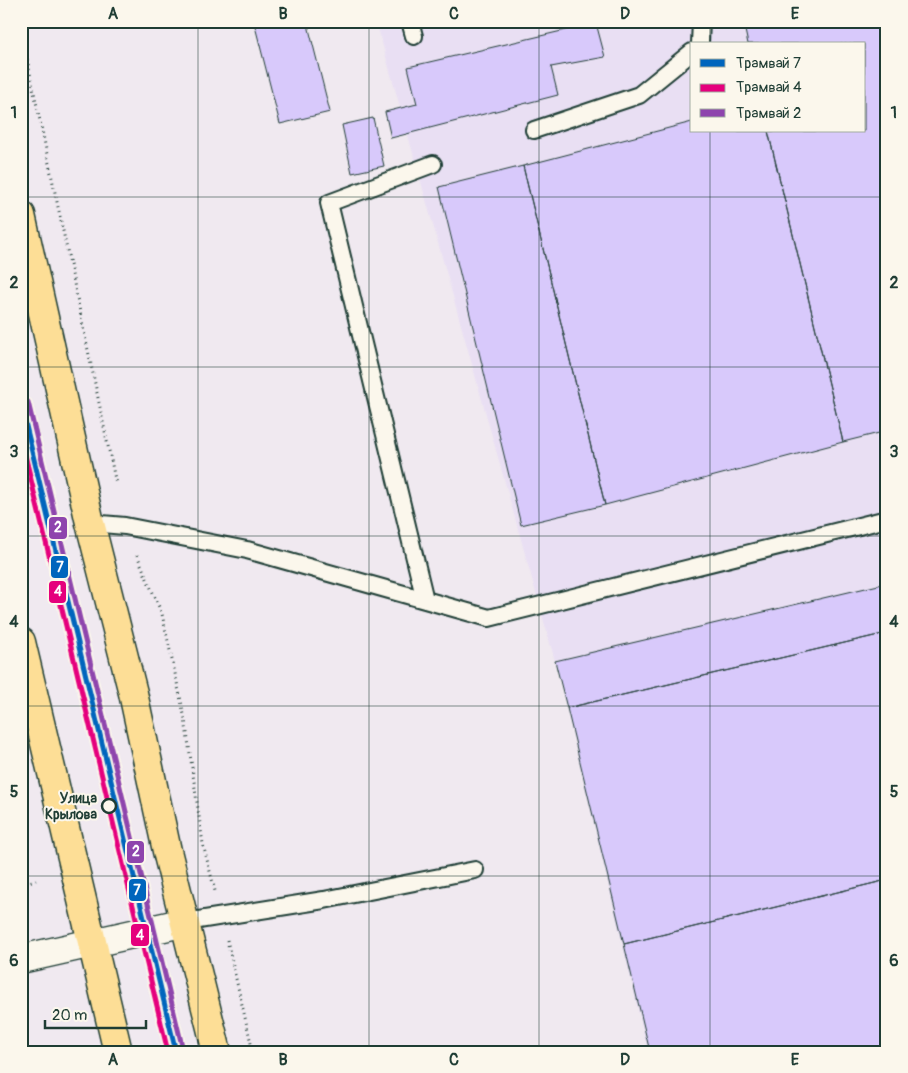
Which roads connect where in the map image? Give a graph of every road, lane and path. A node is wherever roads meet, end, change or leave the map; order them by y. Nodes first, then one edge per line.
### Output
1 (701, 21) edge
2 (700, 42) edge
3 (690, 54) edge
4 (534, 130) dead end
5 (433, 164) dead end
6 (21, 215) edge
7 (887, 519) edge
8 (90, 523) junction
9 (425, 600) junction
10 (21, 642) edge
11 (29, 713) edge
12 (475, 870) dead end
13 (36, 880) dead end
14 (21, 884) edge
15 (186, 922) junction
16 (92, 945) junction
17 (21, 960) edge
18 (118, 1052) edge
19 (217, 1052) edge

1 - 2 lane
3 - 4 lane
5 - 9 lane
6 - 8 highway
7 - 9 lane
8 - 9 lane
8 - 15 highway
10 - 11 highway
11 - 16 highway
12 - 15 lane
13 - 14 path
15 - 16 street
15 - 19 highway
16 - 17 street
16 - 18 highway

